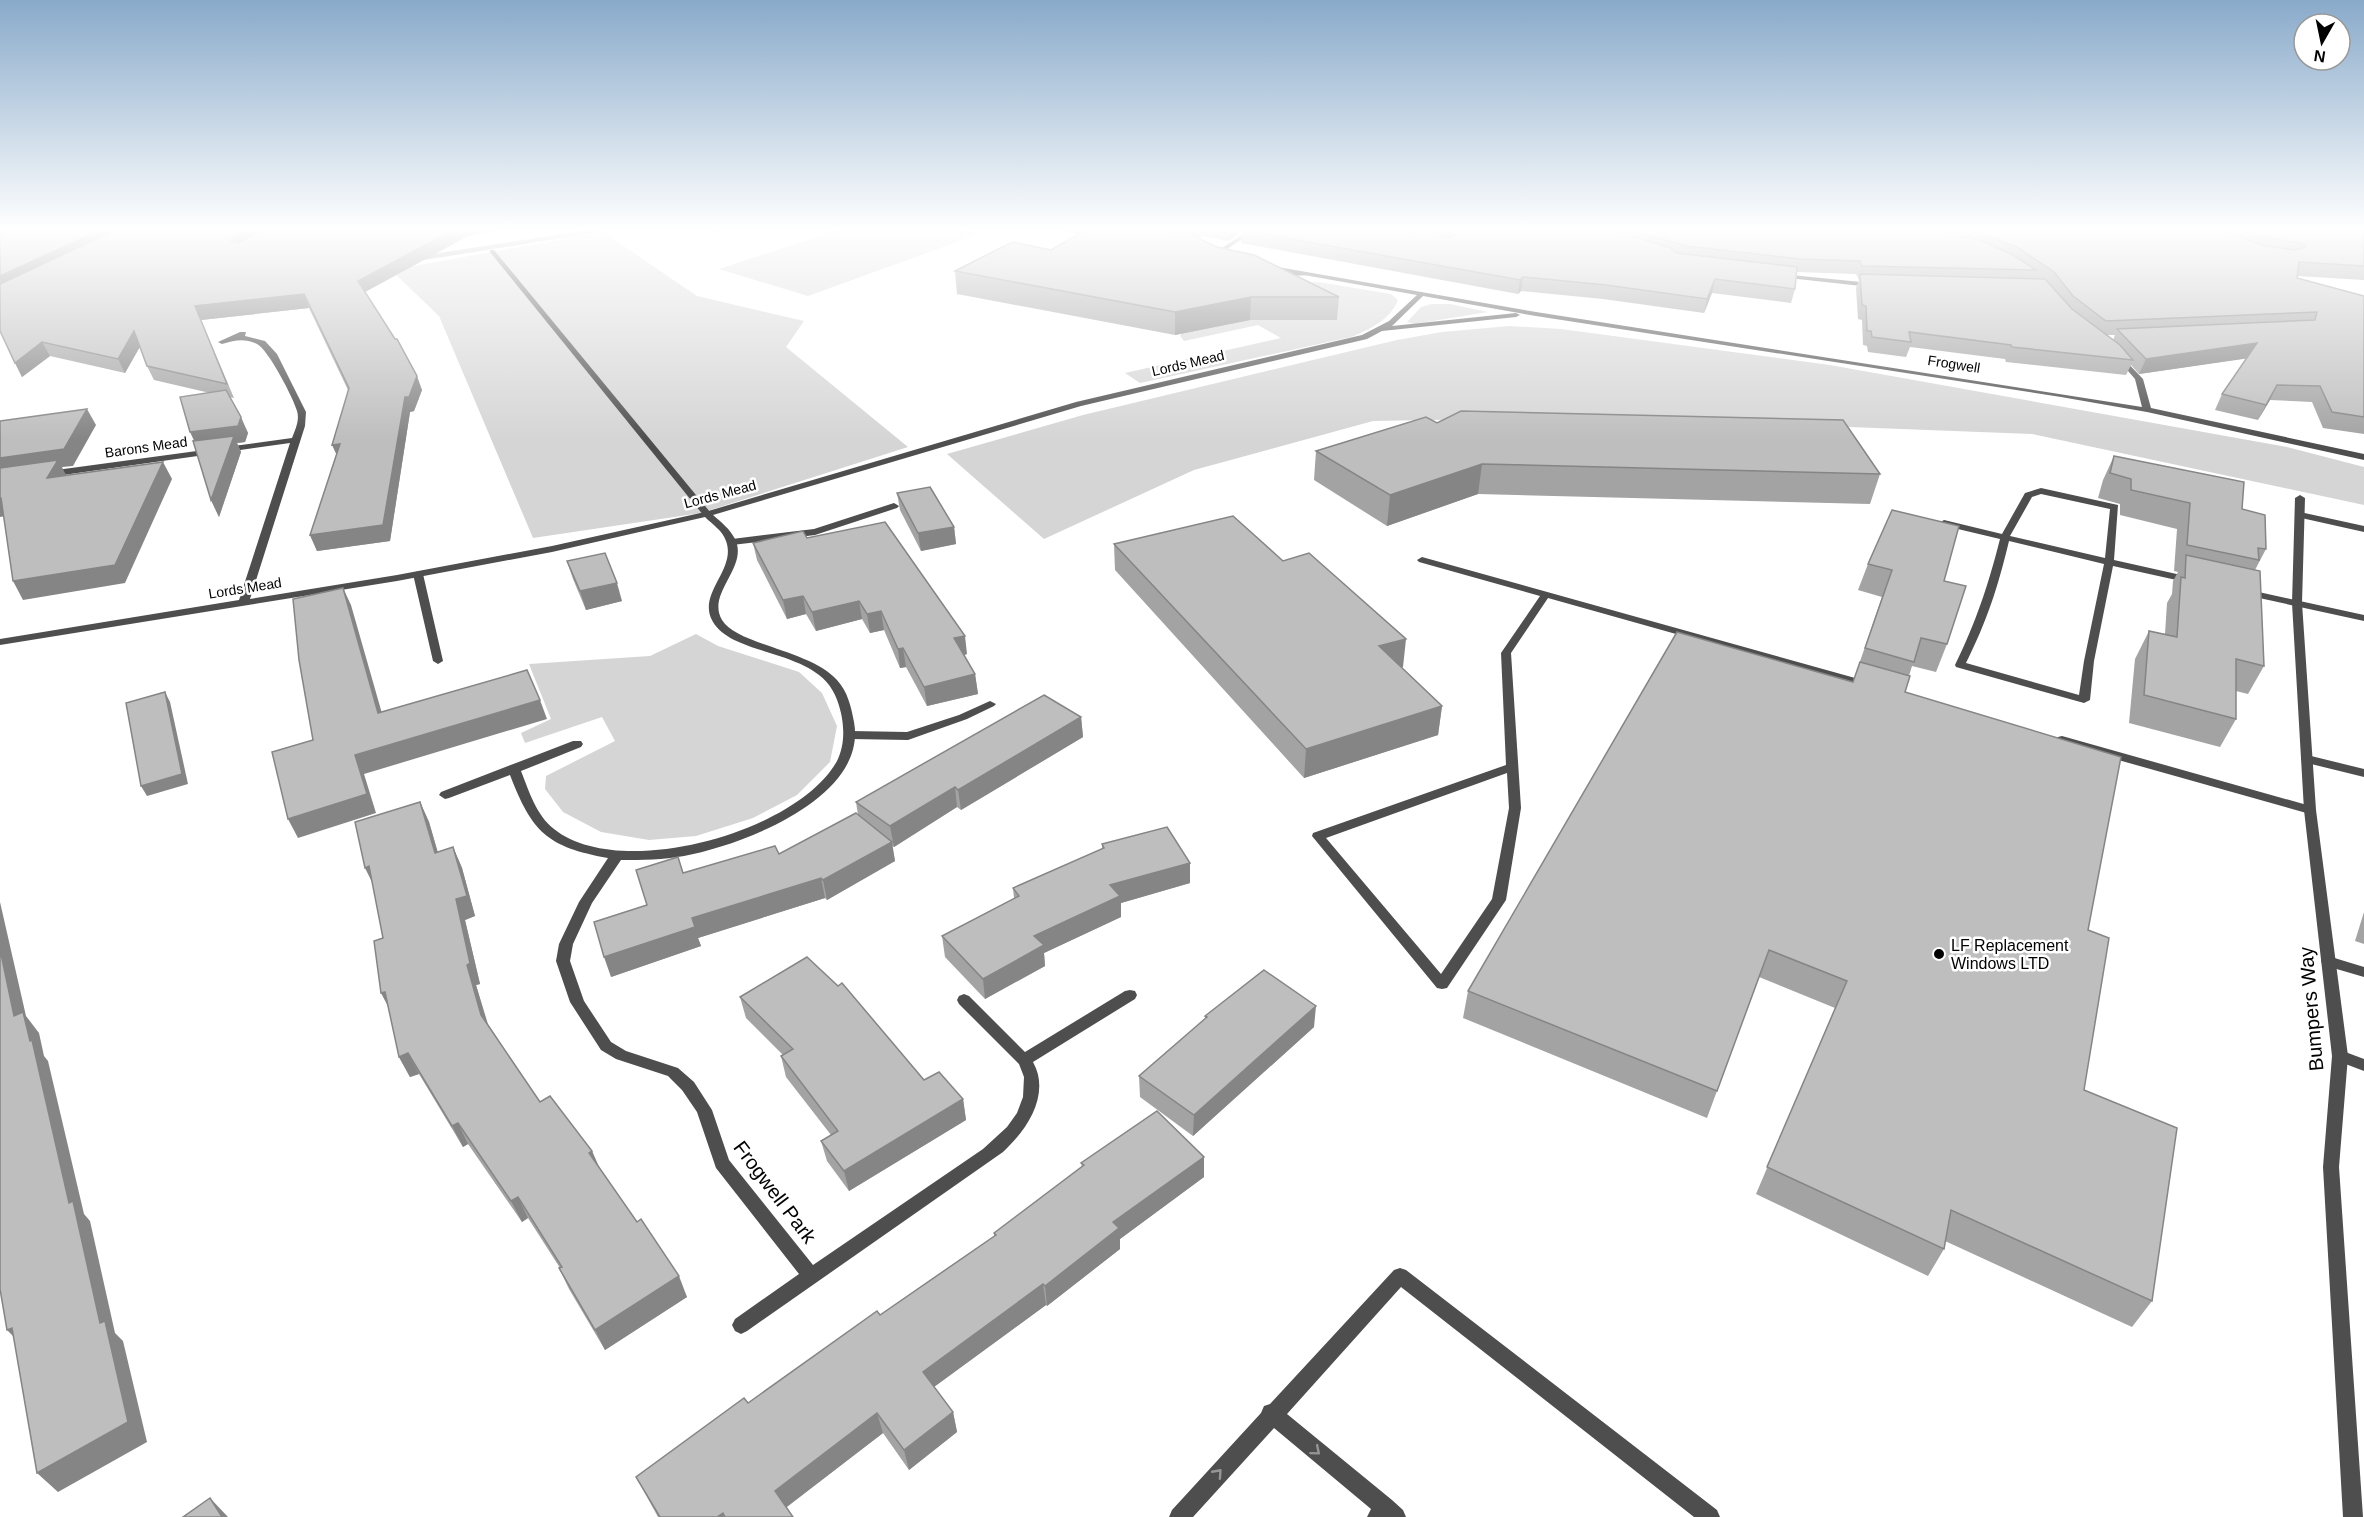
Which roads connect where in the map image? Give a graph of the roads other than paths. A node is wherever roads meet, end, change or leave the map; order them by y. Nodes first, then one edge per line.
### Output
1 (531, 299) edge
2 (1417, 299) edge
3 (1449, 299) edge
4 (1536, 314) junction
5 (1383, 329) junction
6 (250, 331) dead end
7 (238, 336) junction
8 (222, 342) dead end
9 (2111, 348) edge
10 (2147, 410) junction
11 (296, 440) junction
12 (2364, 457) edge
13 (35, 476) edge
14 (2300, 498) dead end
15 (894, 506) dead end
16 (707, 514) junction
17 (2300, 515) junction
18 (1930, 520) edge
19 (2364, 529) edge
20 (2005, 536) junction
21 (732, 542) junction
22 (1422, 560) dead end
23 (2109, 562) junction
24 (418, 574) junction
25 (2198, 582) edge
26 (2231, 589) edge
27 (1546, 594) junction
28 (2297, 603) junction
29 (243, 604) junction
30 (2364, 618) edge
31 (0, 642) edge
32 (438, 662) dead end
33 (1879, 688) edge
34 (990, 704) dead end
35 (851, 735) junction
36 (2049, 736) edge
37 (577, 744) dead end
38 (2307, 759) junction
39 (1513, 767) junction
40 (514, 769) junction
41 (2364, 773) edge
42 (444, 795) dead end
43 (2310, 810) junction
44 (617, 855) junction
45 (2328, 961) junction
46 (2364, 972) edge
47 (1130, 995) dead end
48 (964, 999) dead end
49 (2340, 1056) junction
50 (1024, 1060) junction
51 (2364, 1065) edge
52 (811, 1276) junction
53 (741, 1325) dead end
54 (1271, 1413) junction
55 (1386, 1514) edge
56 (1179, 1517) edge
57 (1710, 1517) edge
58 (2353, 1517) edge

1 - 16 street
2 - 5 street, Lords Mead
3 - 4 street, Frogwell
4 - 5 street, Frogwell
4 - 10 street, Frogwell
5 - 16 street, Lords Mead
6 - 7 street
7 - 8 street
7 - 11 street
9 - 10 street
10 - 12 street, Frogwell
11 - 13 street, Barons Mead
11 - 29 street
14 - 17 street, Bumpers Way
15 - 21 street
16 - 21 street
16 - 24 street, Lords Mead
17 - 19 street
17 - 28 street, Bumpers Way
18 - 20 street
20 - 23 street
20 - 23 street
20 - 23 street
21 - 35 street
22 - 27 street
23 - 25 street
24 - 29 street, Lords Mead
24 - 32 street
26 - 28 street
27 - 33 street
27 - 39 street
28 - 30 street
28 - 38 street, Bumpers Way
29 - 31 street, Lords Mead
34 - 35 street
35 - 44 street
36 - 43 street
37 - 40 street
38 - 41 street
38 - 43 street, Bumpers Way
39 - 39 street
40 - 42 street
40 - 44 street
43 - 45 street, Bumpers Way
44 - 52 street, Frogwell Park
45 - 46 street
45 - 49 street, Bumpers Way
47 - 50 street
48 - 50 street
49 - 51 street
49 - 58 street, Bumpers Way
50 - 52 street
52 - 53 street
54 -> 55 street
56 -> 54 street
54 - 57 street

